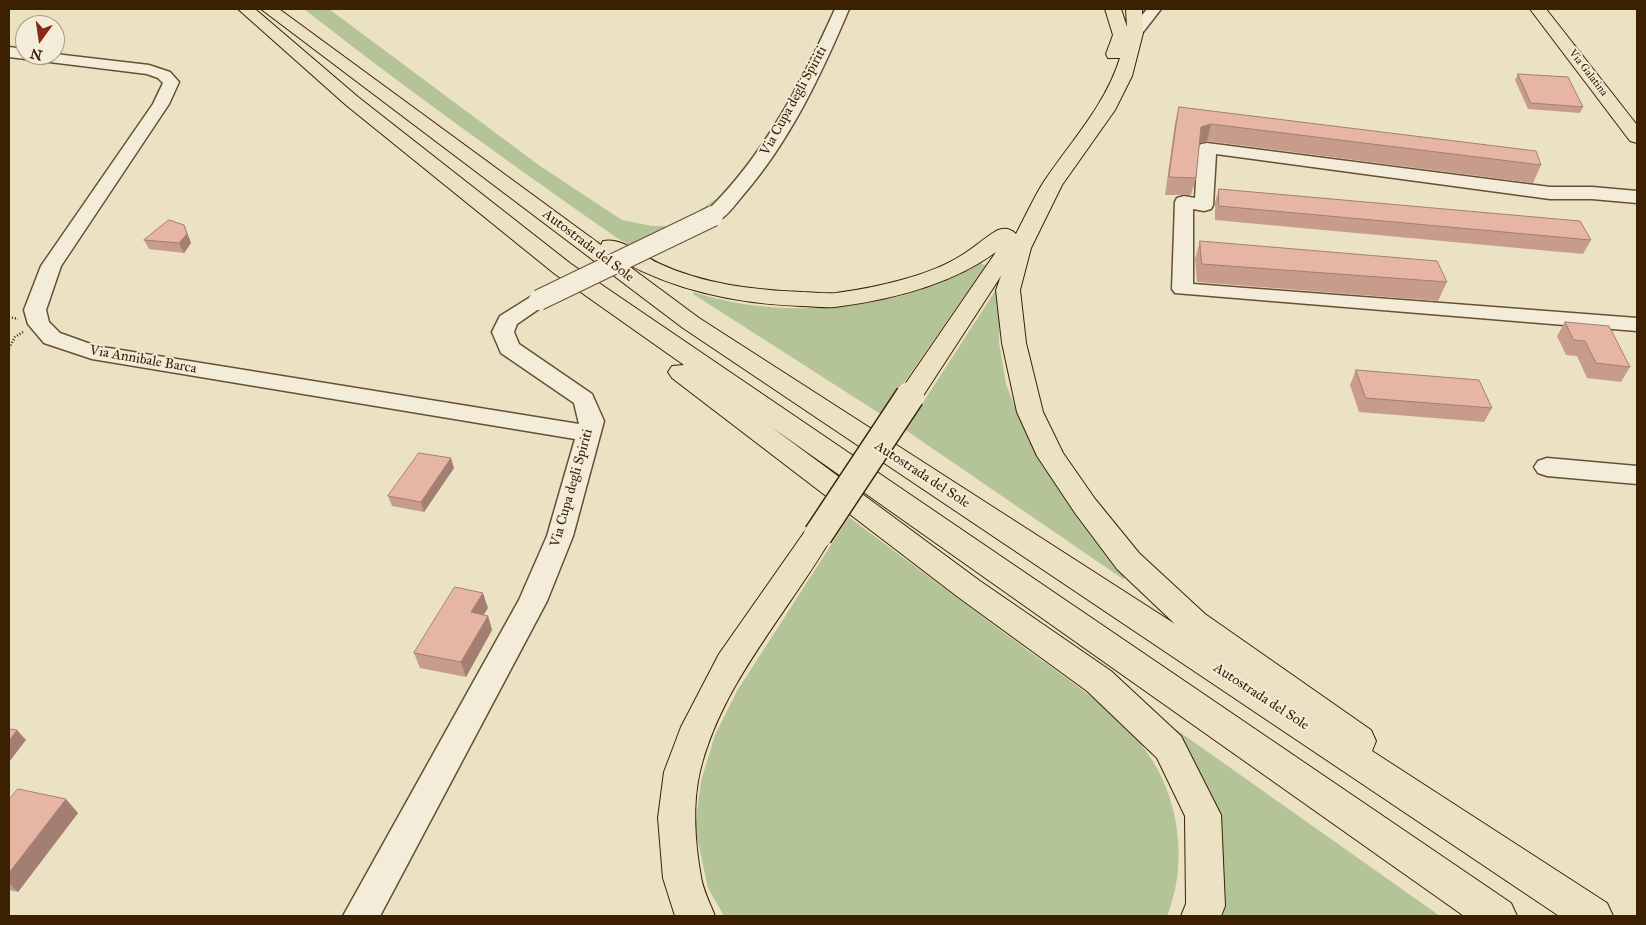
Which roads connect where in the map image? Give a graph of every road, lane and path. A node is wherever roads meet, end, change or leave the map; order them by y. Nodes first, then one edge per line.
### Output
1 (246, 9) edge
2 (269, 9) edge
3 (842, 9) edge
4 (1112, 9) edge
5 (1154, 9) edge
6 (1538, 9) edge
7 (1135, 21) edge
8 (65, 59) edge
9 (1637, 137) edge
10 (518, 194) junction
11 (1637, 197) edge
12 (1038, 212) junction
13 (1005, 235) junction
14 (996, 266) junction
15 (563, 269) junction
16 (1637, 325) edge
17 (587, 433) junction
18 (1547, 468) dead end
19 (1637, 475) edge
20 (361, 916) edge
21 (696, 916) edge
22 (1201, 916) edge
23 (1497, 916) edge
24 (1593, 916) edge
25 (1604, 916) edge

1 - 15 main road
2 - 10 main road, Autostrada del Sole
3 - 17 street, Via Cupa degli Spiriti, bridge
4 - 13 main road
5 - 7 street
6 - 9 main road, Via Galatina
7 - 12 main road
8 - 17 street, Via Annibale Barca
10 - 13 main road
10 - 24 main road, Autostrada del Sole
11 - 16 street
12 - 14 main road
12 - 25 main road
13 - 14 main road
14 - 21 main road, bridge
15 - 22 main road
15 - 23 main road
17 - 20 street, Via Cupa degli Spiriti
18 - 19 street

